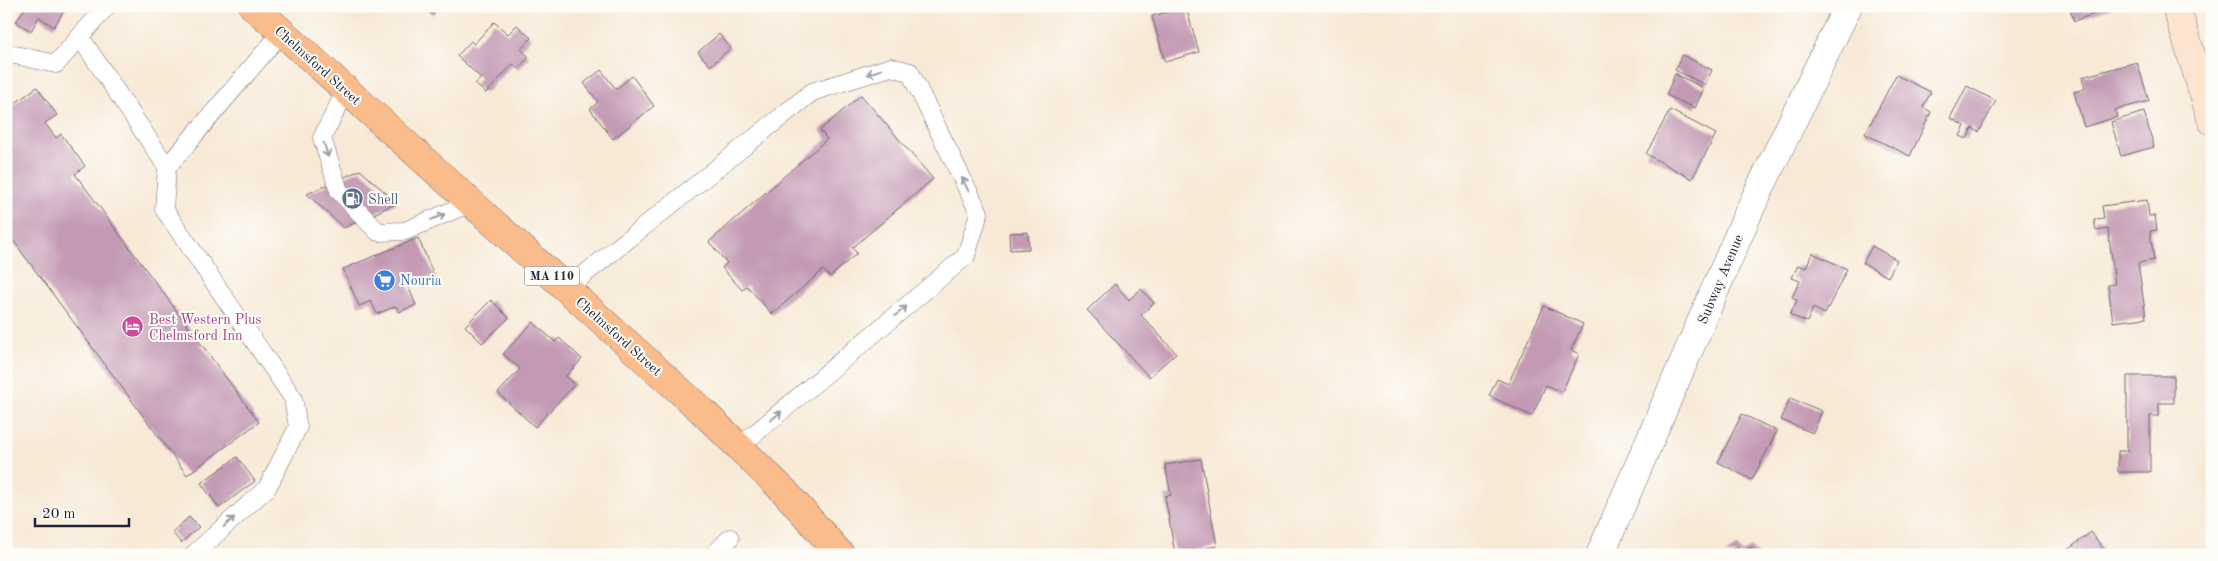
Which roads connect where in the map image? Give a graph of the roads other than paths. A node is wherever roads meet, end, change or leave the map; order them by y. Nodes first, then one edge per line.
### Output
1 (107, 6) edge
2 (1848, 6) edge
3 (2176, 6) edge
4 (267, 15) edge
5 (80, 37) junction
6 (6, 53) edge
7 (346, 90) junction
8 (2212, 121) edge
9 (167, 167) junction
10 (470, 204) junction
11 (566, 288) junction
12 (739, 447) junction
13 (730, 538) dead end
14 (1602, 554) edge
15 (193, 555) edge
16 (714, 555) edge
17 (841, 555) edge

1 - 5 lane
2 - 14 street, Subway Avenue
3 - 8 street
4 - 7 main road, Chelmsford Street / MA 110
4 - 9 lane
5 - 6 lane
5 - 9 lane
7 - 10 main road, Chelmsford Street / MA 110
7 -> 10 lane
15 -> 9 lane
10 - 11 main road, Chelmsford Street / MA 110
11 - 12 main road, Chelmsford Street / MA 110
12 -> 11 lane
12 - 17 main road, Chelmsford Street / MA 110
13 - 16 lane

